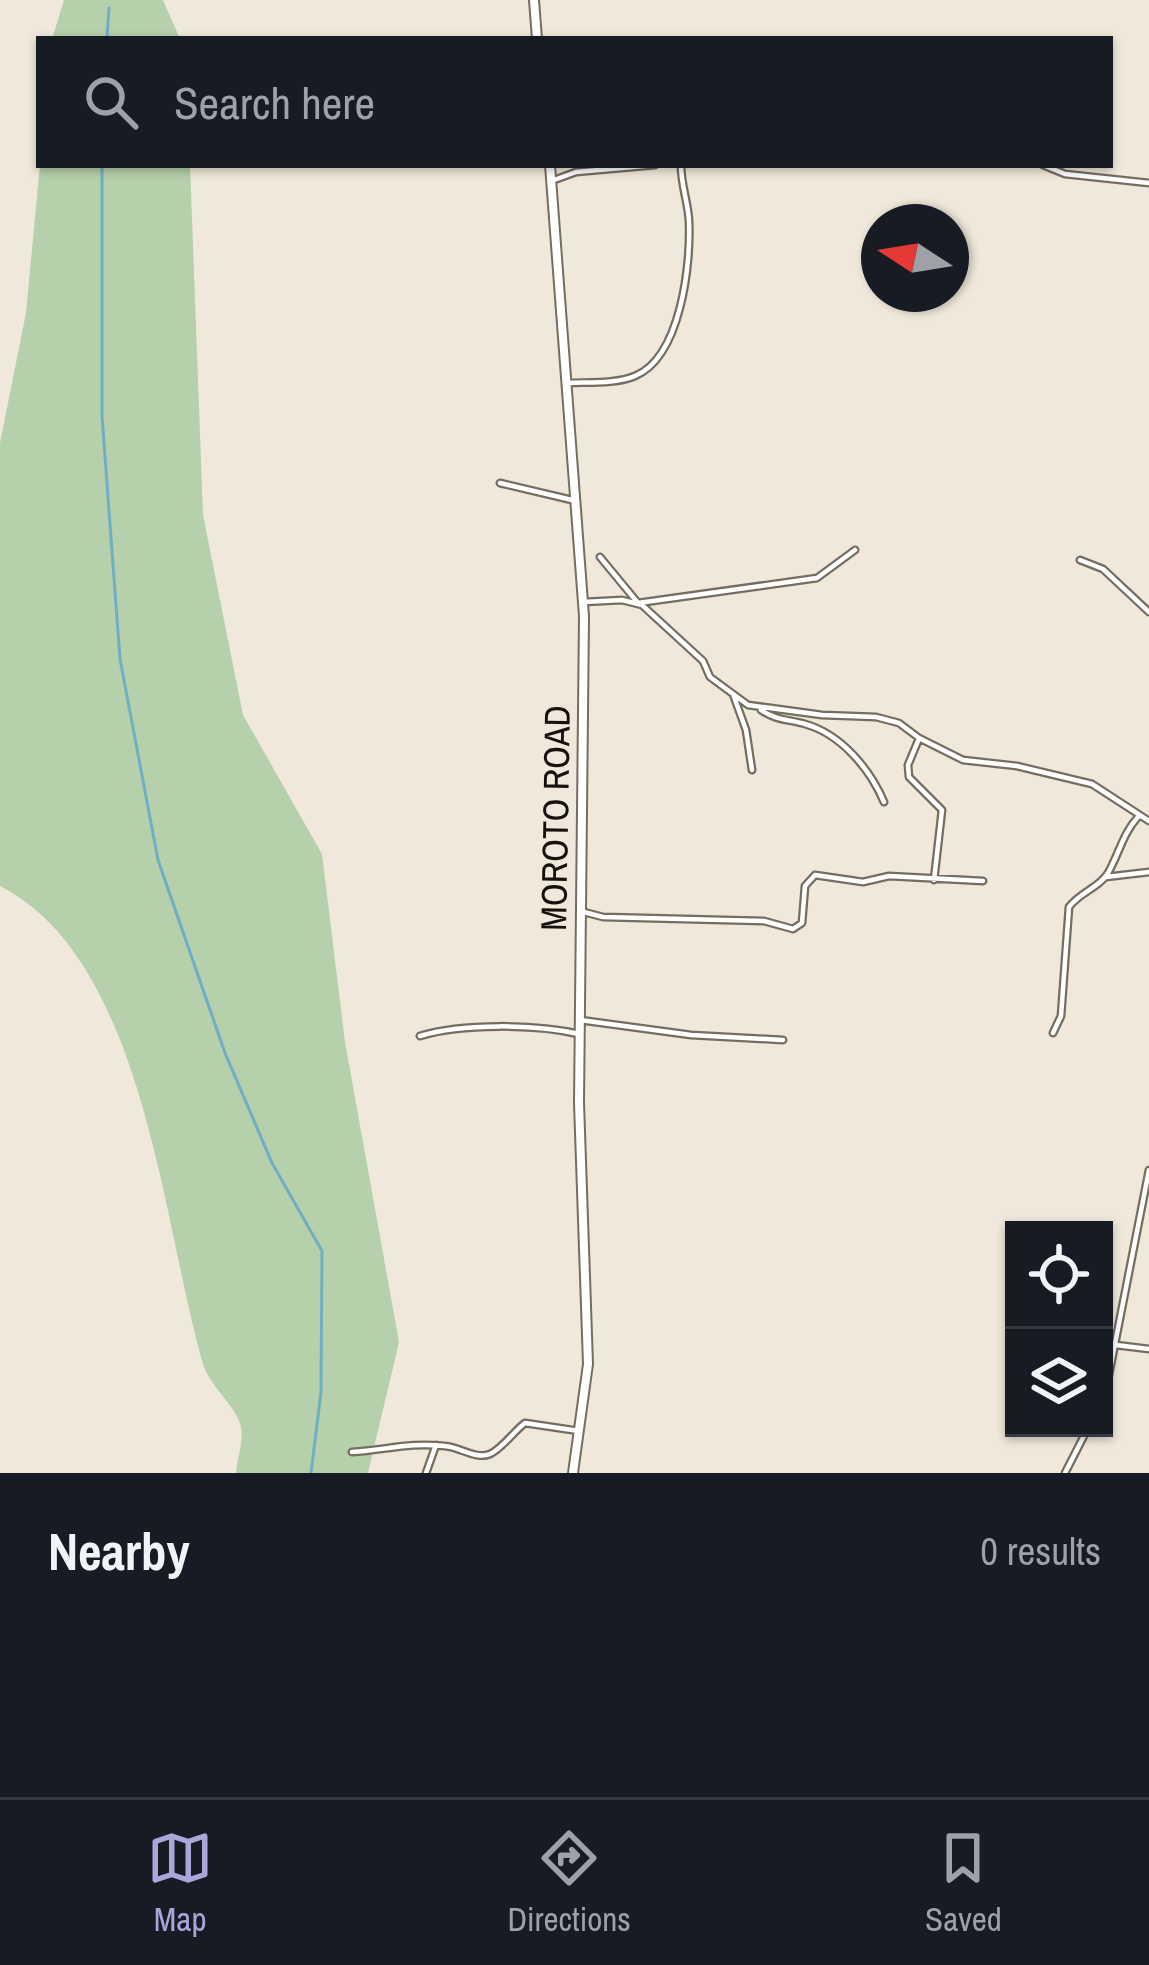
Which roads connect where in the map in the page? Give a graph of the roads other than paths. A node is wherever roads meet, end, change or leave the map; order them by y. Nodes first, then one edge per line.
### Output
1 (534, 0) edge
2 (537, 36) edge
3 (550, 168) edge
4 (621, 168) edge
5 (681, 168) edge
6 (1050, 168) edge
7 (552, 180) junction
8 (1149, 183) edge
9 (568, 383) junction
10 (500, 484) dead end
11 (578, 501) junction
12 (855, 550) dead end
13 (600, 556) dead end
14 (1080, 560) dead end
15 (584, 602) junction
16 (638, 603) junction
17 (1149, 612) edge
18 (733, 694) junction
19 (756, 707) junction
20 (919, 738) junction
21 (752, 770) dead end
22 (884, 802) dead end
23 (1138, 817) junction
24 (1149, 821) edge
25 (1149, 872) edge
26 (1106, 877) junction
27 (934, 880) junction
28 (983, 881) dead end
29 (579, 911) junction
30 (580, 1020) junction
31 (1053, 1033) dead end
32 (579, 1034) junction
33 (420, 1036) dead end
34 (783, 1040) dead end
35 (1149, 1170) edge
36 (1116, 1345) junction
37 (1149, 1348) edge
38 (1113, 1359) edge
39 (579, 1431) junction
40 (1083, 1437) edge
41 (436, 1445) junction
42 (352, 1452) dead end
43 (426, 1473) edge
44 (572, 1473) edge
45 (1065, 1473) edge

1 - 2 main road
3 - 7 main road, MOROTO ROAD
4 - 7 street
5 - 9 street
6 - 8 street
7 - 9 main road, MOROTO ROAD
9 - 11 main road, MOROTO ROAD
10 - 11 street
11 - 15 main road, MOROTO ROAD
12 - 16 street
13 - 16 street
14 - 17 street
15 - 16 street
15 - 29 main road, MOROTO ROAD
16 - 18 street
18 - 19 street
18 - 21 street
19 - 20 street
19 - 22 street
20 - 23 street
20 - 27 street
23 - 24 street
23 - 26 street
25 - 26 street
26 - 31 street
27 - 28 street
27 - 29 street
29 - 30 main road, MOROTO ROAD
30 - 32 main road, MOROTO ROAD
30 - 34 street
32 - 33 street
32 - 39 main road, MOROTO ROAD
35 - 36 street
36 - 37 street
36 - 38 street
39 - 41 street
39 - 44 main road, MOROTO ROAD
40 - 45 street
41 - 42 street
41 - 43 street

